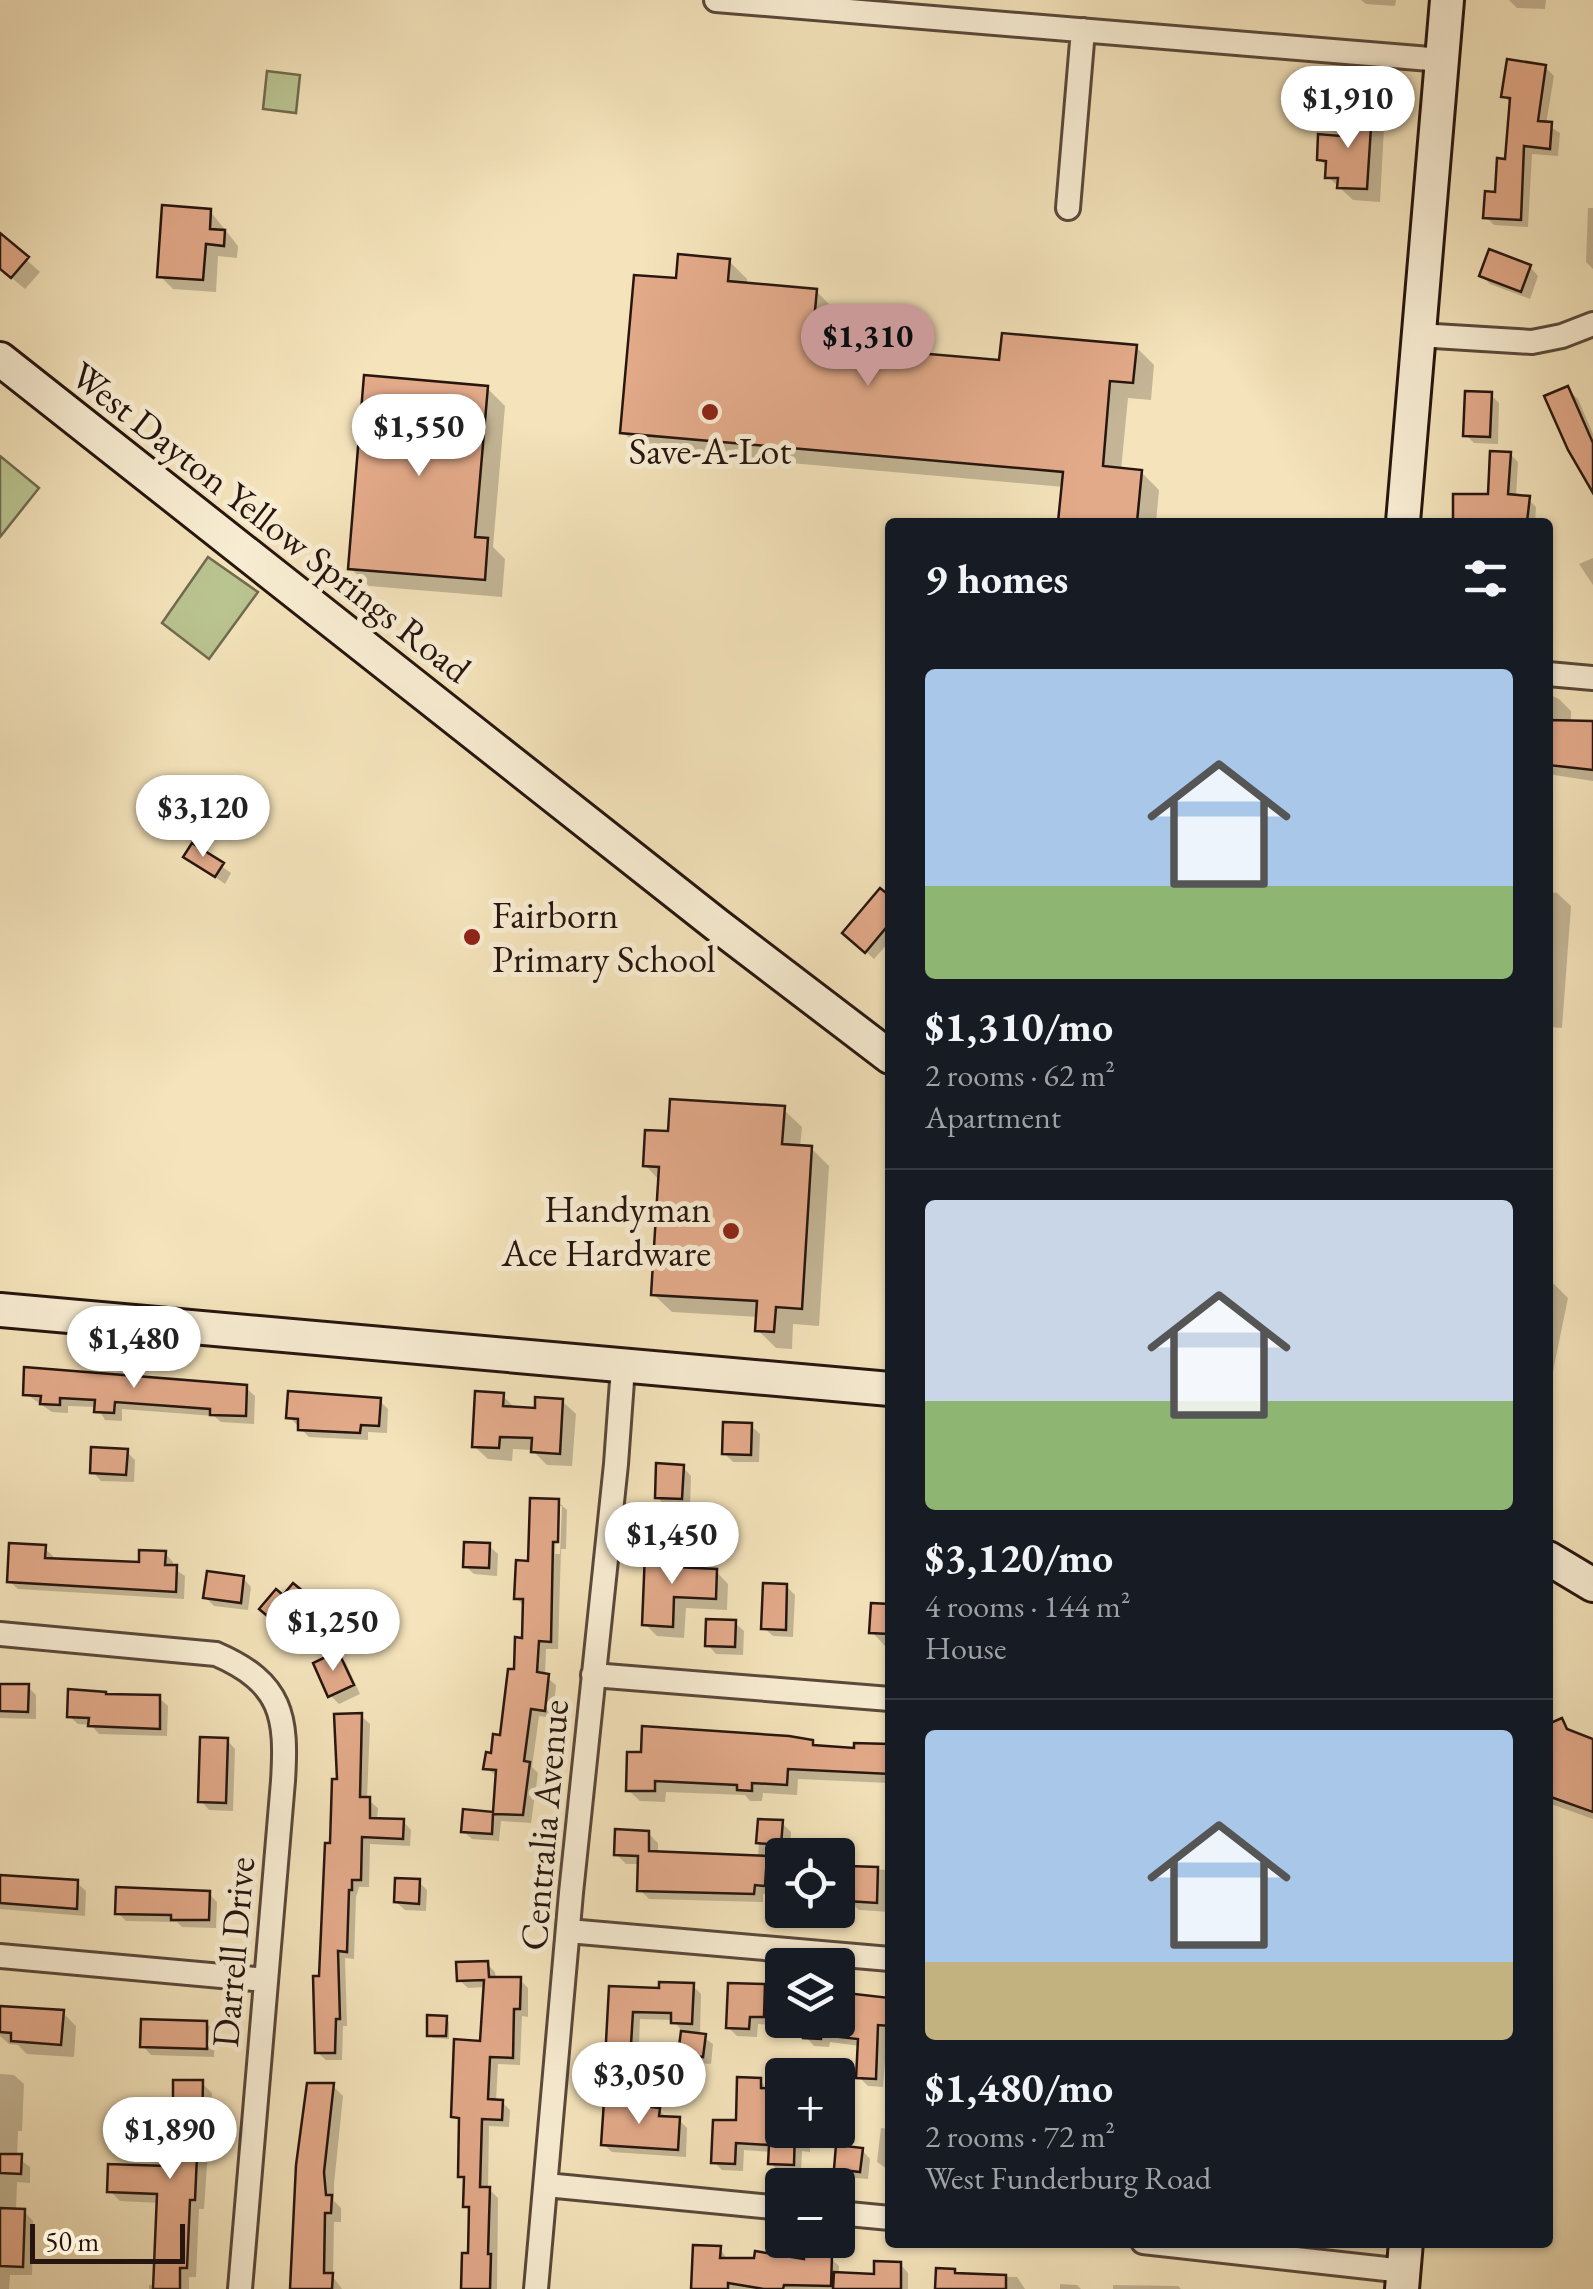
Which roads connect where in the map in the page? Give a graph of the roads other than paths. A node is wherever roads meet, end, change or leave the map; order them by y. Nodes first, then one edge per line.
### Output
1 (716, 0) edge
2 (1447, 0) edge
3 (780, 3) edge
4 (1083, 30) junction
5 (1442, 60) junction
6 (1068, 208) dead end
7 (1593, 324) edge
8 (1418, 335) junction
9 (0, 359) edge
10 (1402, 518) edge
11 (1553, 674) edge
12 (1593, 678) edge
13 (885, 1053) edge
14 (0, 1310) edge
15 (623, 1367) junction
16 (885, 1389) edge
17 (1553, 1561) edge
18 (1593, 1586) edge
19 (0, 1634) edge
20 (593, 1676) junction
21 (885, 1699) edge
22 (568, 1931) junction
23 (0, 1956) edge
24 (885, 1959) edge
25 (266, 1980) junction
26 (546, 2185) junction
27 (765, 2206) edge
28 (855, 2215) edge
29 (885, 2218) edge
30 (1202, 2248) edge
31 (1404, 2268) edge
32 (240, 2289) edge
33 (536, 2289) edge

1 - 3 street
2 - 5 main road
3 - 4 street
4 - 5 street
4 - 6 street
5 - 8 main road
7 - 8 street
8 - 10 main road
9 - 13 main road, West Dayton Yellow Springs Road
11 - 12 street
14 - 15 main road
15 - 16 main road
15 - 20 street, Centralia Avenue
17 - 18 main road
19 - 25 street, Darrell Drive
20 - 21 street
20 - 22 street, Centralia Avenue
22 - 24 street
22 - 26 street, Centralia Avenue
23 - 25 street
25 - 32 street, Darrell Drive
26 - 27 street
26 - 33 street, Centralia Avenue
28 - 29 street
30 - 31 street

